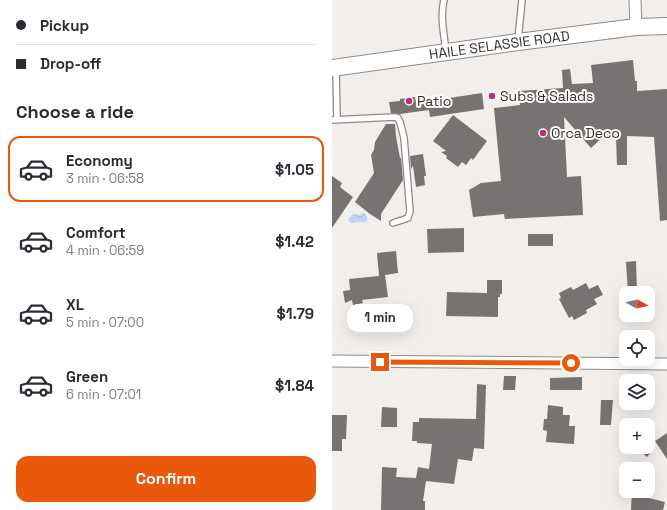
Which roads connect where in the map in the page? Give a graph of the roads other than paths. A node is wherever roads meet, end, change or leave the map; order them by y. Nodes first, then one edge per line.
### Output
1 (444, 0) edge
2 (522, 0) edge
3 (635, 0) edge
4 (667, 26) edge
5 (636, 28) junction
6 (518, 42) junction
7 (446, 52) junction
8 (334, 67) edge
9 (334, 120) edge
10 (393, 223) dead end
11 (332, 362) edge
12 (667, 364) edge

1 - 7 lane
2 - 6 lane
3 - 5 street
4 - 5 street, HAILE SELASSIE ROAD
5 - 6 street, HAILE SELASSIE ROAD
6 - 7 street, HAILE SELASSIE ROAD
7 - 8 street, HAILE SELASSIE ROAD
8 - 9 lane
9 - 10 lane
11 - 12 street

